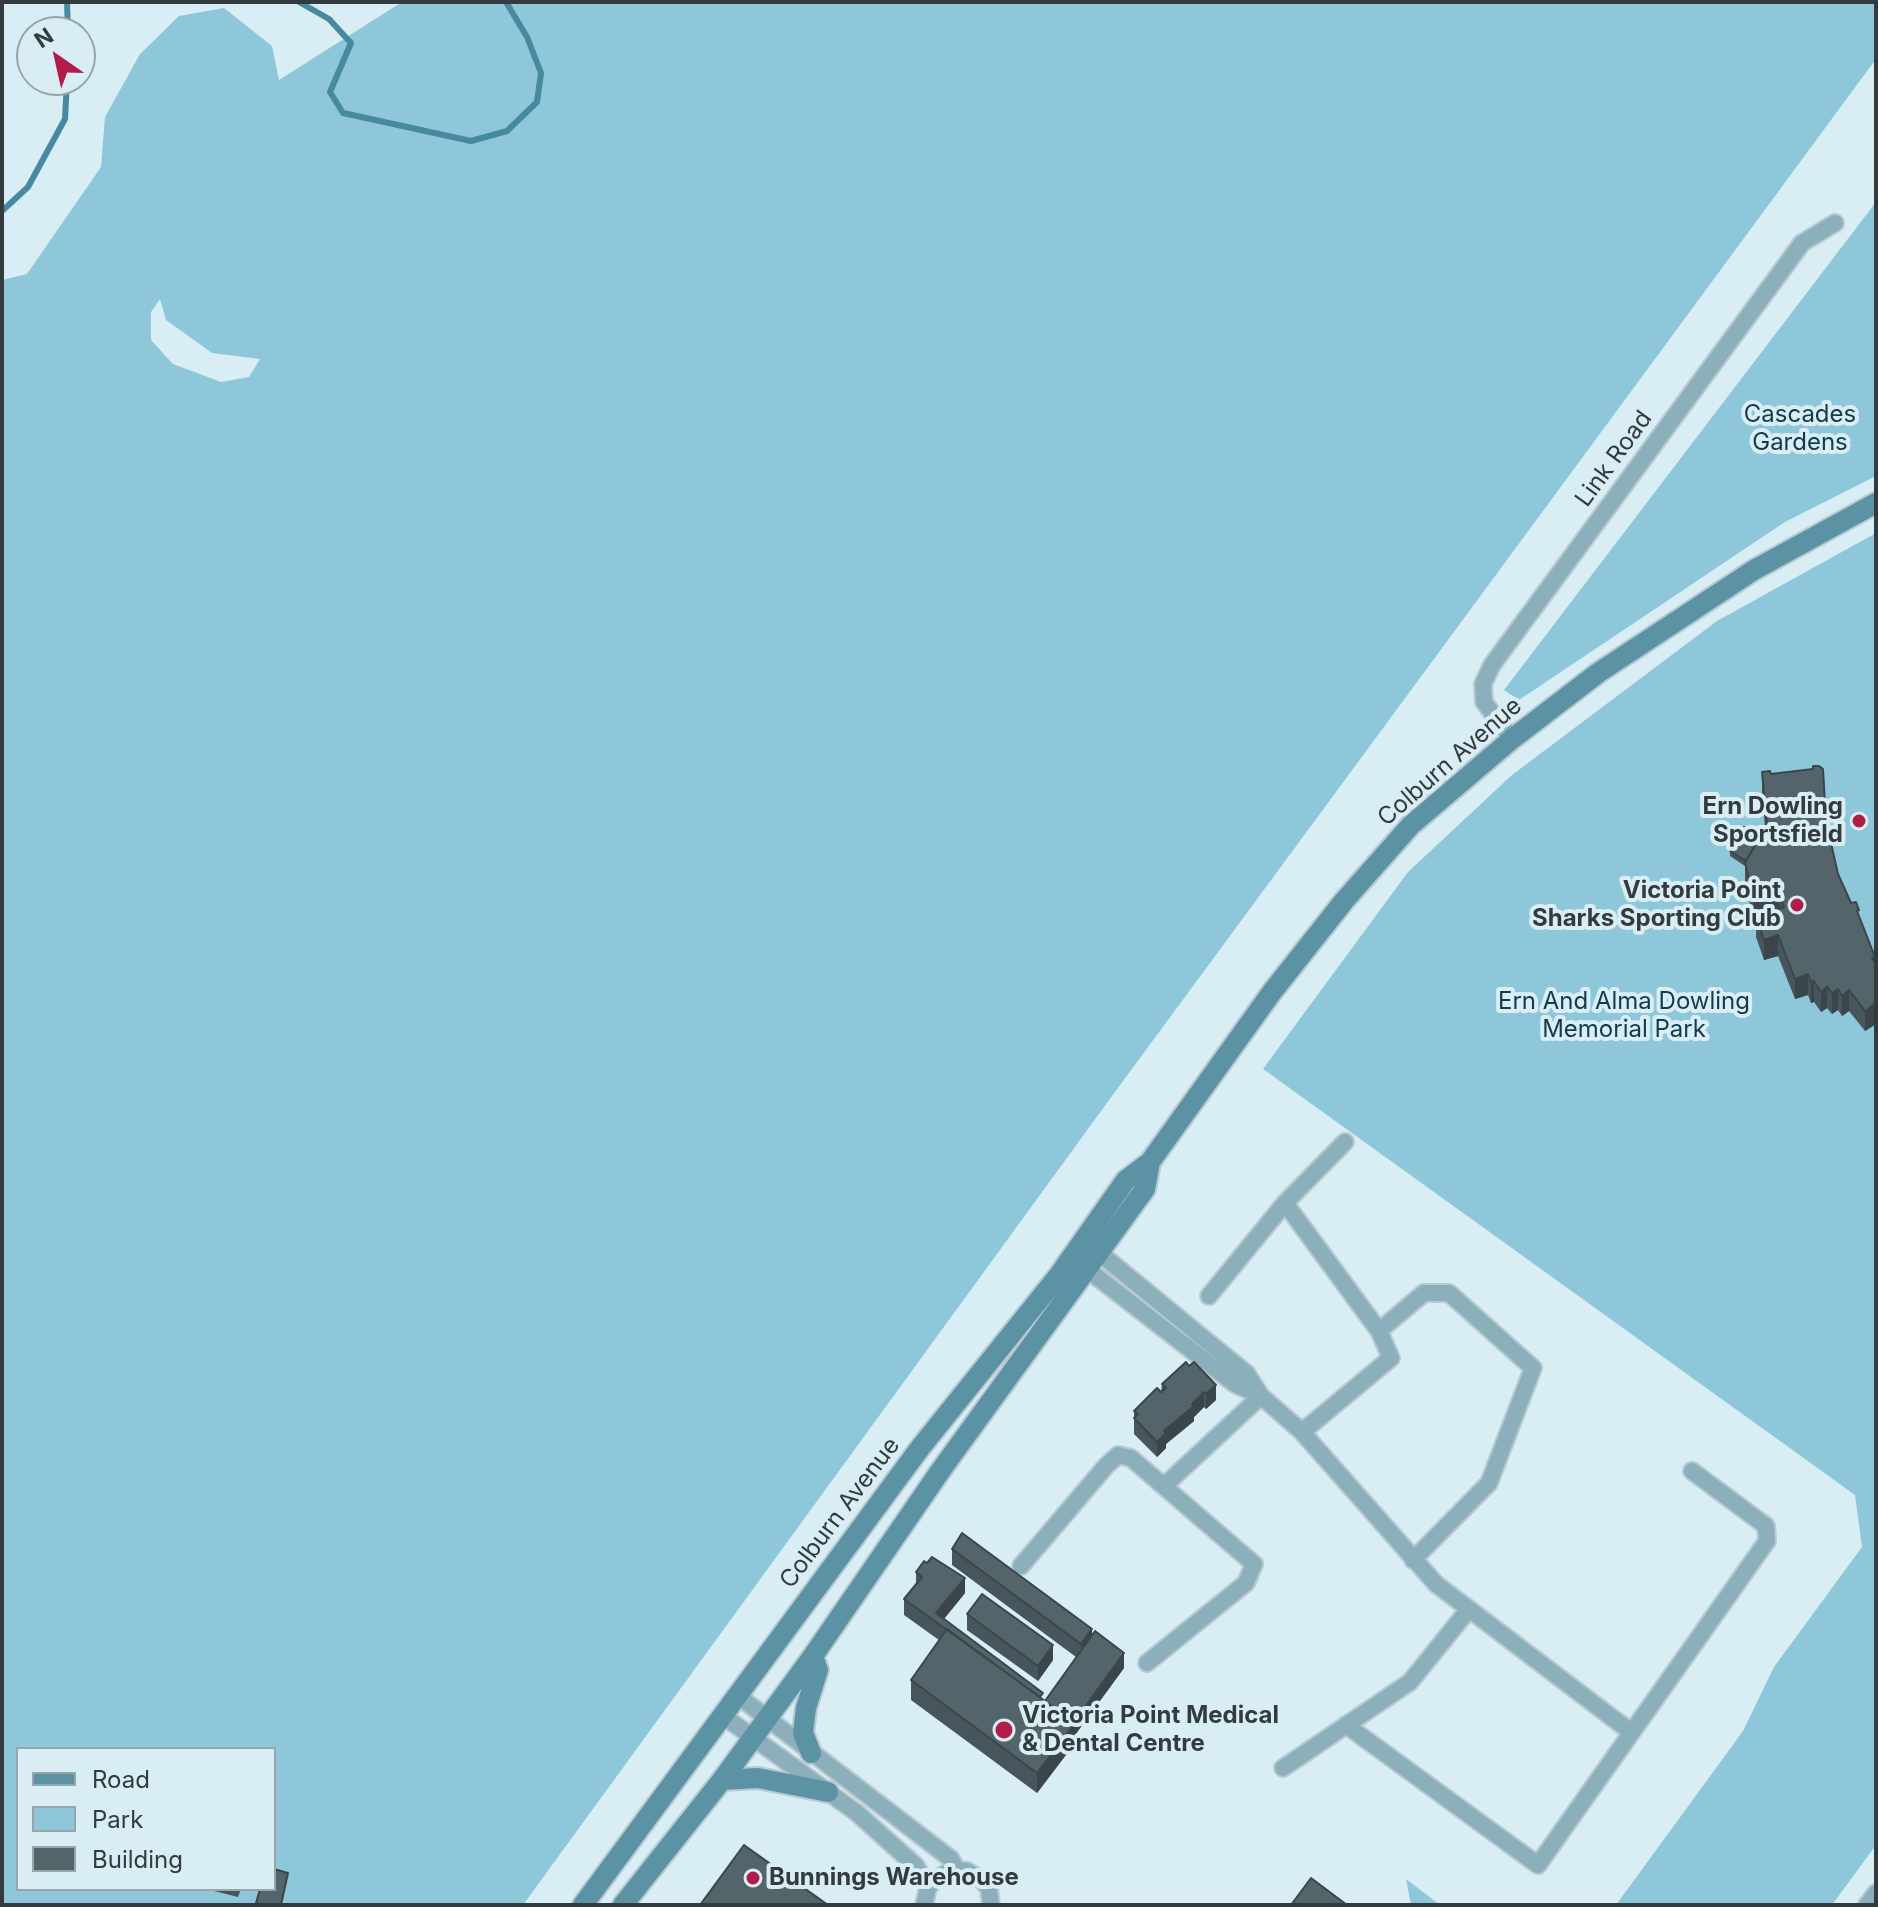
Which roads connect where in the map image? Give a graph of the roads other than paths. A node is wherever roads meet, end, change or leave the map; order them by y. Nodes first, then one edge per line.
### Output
1 (1835, 223) dead end
2 (1876, 503) edge
3 (1512, 739) junction
4 (1345, 1142) dead end
5 (1285, 1203) junction
6 (1085, 1254) junction
7 (1209, 1296) dead end
8 (1186, 1324) junction
9 (1379, 1331) junction
10 (1174, 1338) junction
11 (1228, 1357) junction
12 (1217, 1371) junction
13 (1261, 1396) junction
14 (1302, 1432) junction
15 (1692, 1471) dead end
16 (1164, 1486) junction
17 (1413, 1560) junction
18 (1021, 1566) dead end
19 (1469, 1609) junction
20 (813, 1656) junction
21 (1147, 1663) dead end
22 (737, 1695) junction
23 (722, 1715) junction
24 (767, 1719) junction
25 (1346, 1725) junction
26 (1631, 1732) junction
27 (754, 1737) junction
28 (811, 1753) junction
29 (1283, 1768) dead end
30 (722, 1780) junction
31 (828, 1792) junction
32 (957, 1870) junction
33 (1876, 1893) edge
34 (926, 1897) edge
35 (583, 1905) edge
36 (623, 1905) edge
37 (991, 1905) edge
38 (1867, 1905) edge

1 - 3 street, Link Road
2 - 3 main road, Colburn Avenue
3 - 6 main road, Colburn Avenue
4 - 5 street
5 - 7 street
5 - 9 street
6 - 8 street
6 - 10 street
6 - 20 main road, Colburn Avenue
6 - 22 main road, Colburn Avenue
8 - 10 street
8 - 11 street
9 - 14 street
9 - 17 street
10 - 12 street
11 - 12 street
11 - 13 street
12 - 13 street
13 - 14 street
13 - 16 street
14 - 17 street
15 - 26 street
16 - 18 street
16 - 21 street
17 - 19 street
19 - 25 street
19 - 26 street
20 - 24 main road, Colburn Avenue
20 - 28 main road
22 - 23 main road, Colburn Avenue
22 - 24 street
23 - 27 street
23 - 35 main road, Colburn Avenue
24 - 27 main road, Colburn Avenue
24 - 28 street
25 - 26 street
25 - 29 street
27 - 30 main road, Colburn Avenue
27 - 31 street
28 - 32 street
30 - 31 main road
30 - 36 main road, Colburn Avenue
31 - 34 street
32 - 34 street
32 - 37 street
33 - 38 street

